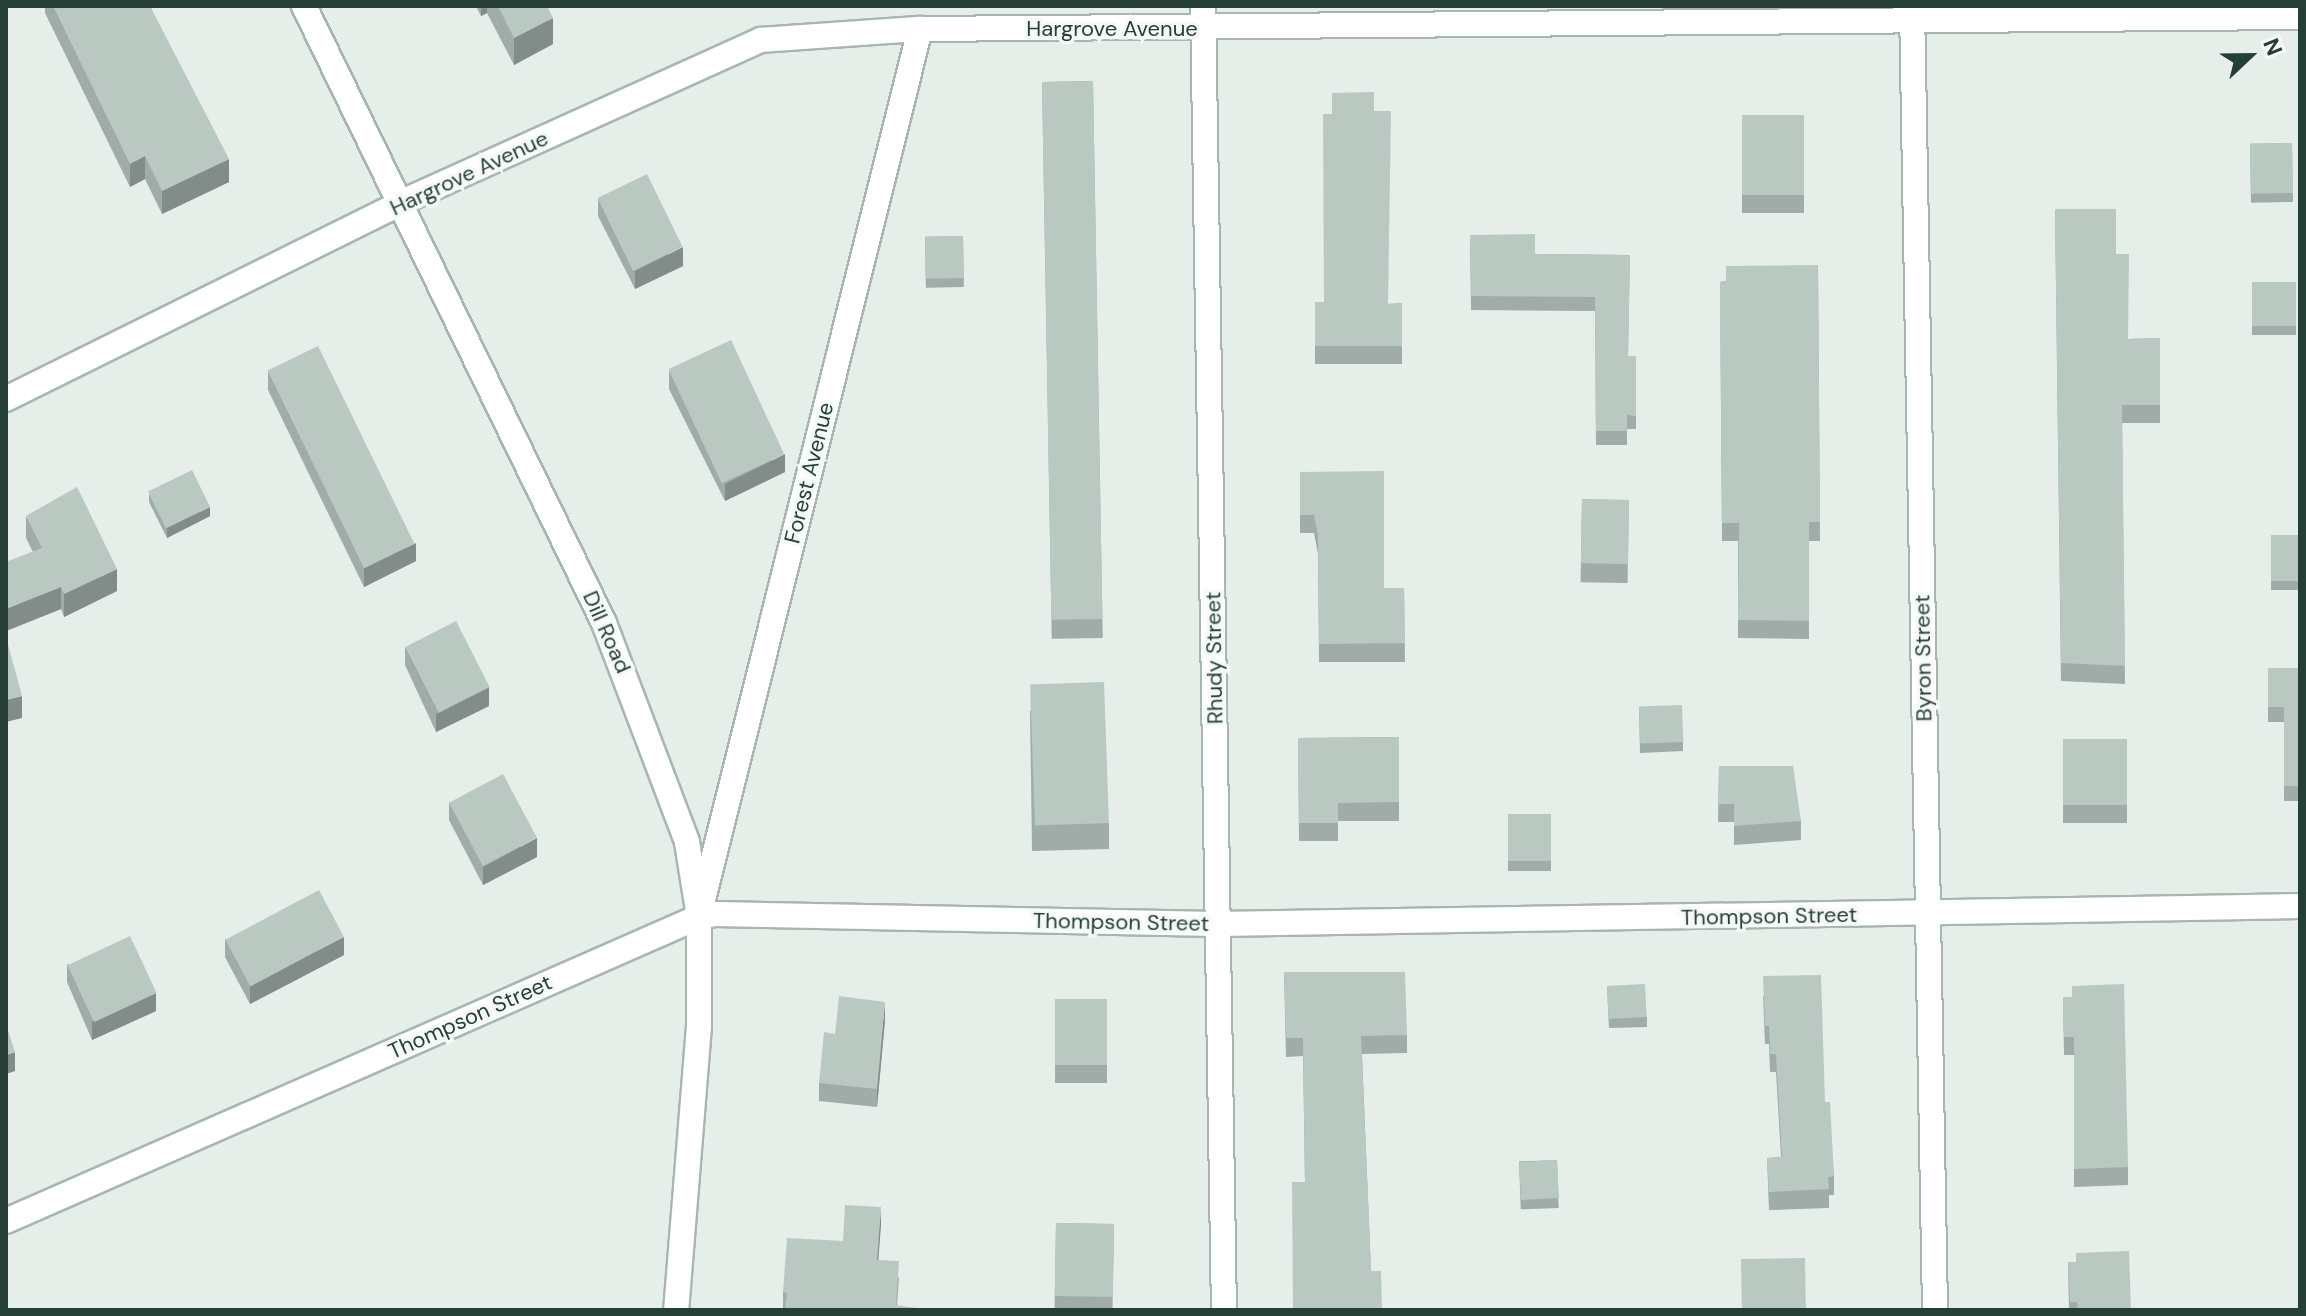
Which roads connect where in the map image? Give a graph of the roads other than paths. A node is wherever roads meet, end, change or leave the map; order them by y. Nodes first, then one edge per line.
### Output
1 (304, 6) edge
2 (1912, 13) edge
3 (2300, 17) edge
4 (1203, 18) edge
5 (920, 29) junction
6 (402, 202) junction
7 (6, 399) edge
8 (2300, 906) edge
9 (1927, 913) junction
10 (699, 917) junction
11 (1219, 924) junction
12 (6, 1221) edge
13 (676, 1310) edge
14 (1224, 1310) edge
15 (1935, 1310) edge

1 - 6 street, Dill Road
2 - 3 street, Hargrove Avenue
2 - 4 street, Hargrove Avenue
2 - 9 street, Byron Street
4 - 5 street, Hargrove Avenue
4 - 11 street, Rhudy Street
5 - 6 street, Hargrove Avenue
5 - 10 street, Forest Avenue
6 - 7 street, Hargrove Avenue
6 - 10 street, Dill Road
8 - 9 street, Thompson Street
9 - 11 street, Thompson Street
9 - 15 street, Byron Street
10 - 11 street, Thompson Street
10 - 12 street, Thompson Street
10 - 13 street, Dill Road
11 - 14 street, Rhudy Street

